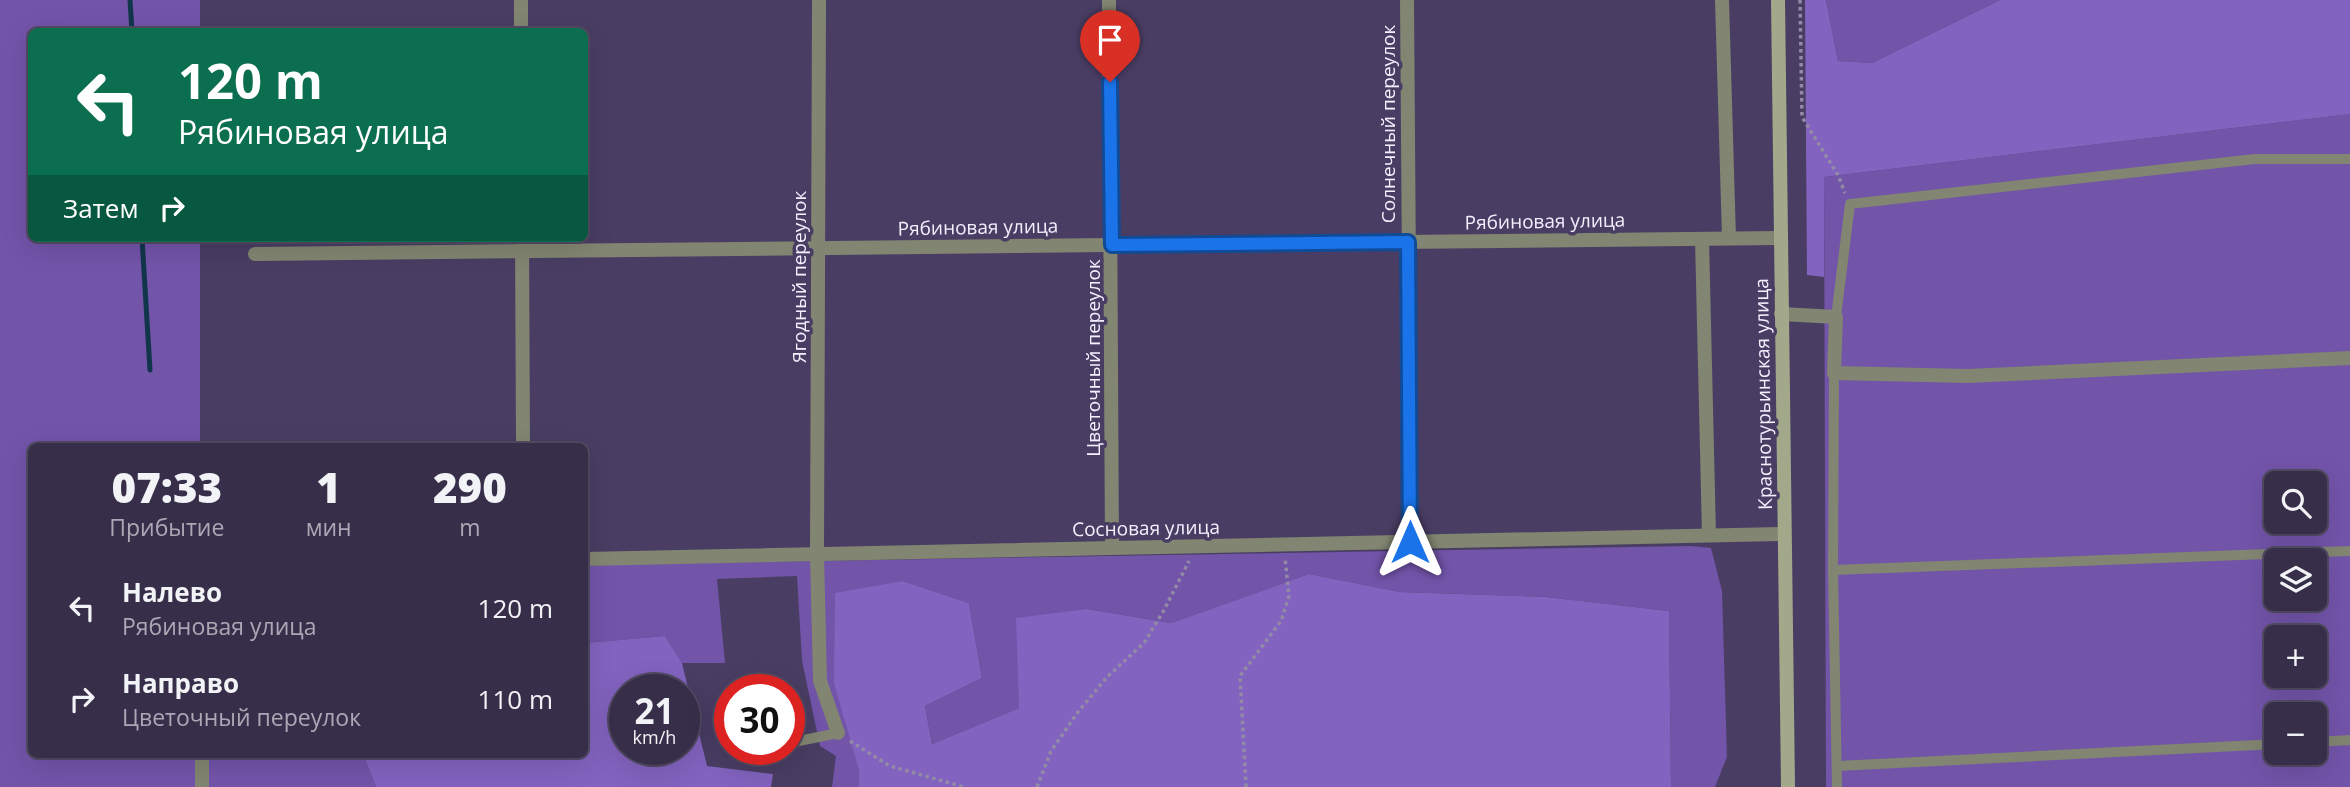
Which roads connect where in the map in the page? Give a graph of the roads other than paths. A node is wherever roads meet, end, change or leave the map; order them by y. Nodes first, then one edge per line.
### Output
1 (521, 0) edge
2 (818, 0) edge
3 (1109, 0) edge
4 (1407, 0) edge
5 (1721, 0) edge
6 (1778, 0) edge
7 (521, 28) edge
8 (2350, 159) edge
9 (1729, 238) junction
10 (1780, 238) junction
11 (1702, 239) junction
12 (1408, 242) junction
13 (522, 245) edge
14 (1112, 245) junction
15 (818, 248) junction
16 (255, 254) dead end
17 (1781, 314) junction
18 (1836, 317) junction
19 (2350, 358) edge
20 (1833, 373) junction
21 (523, 443) edge
22 (1784, 534) junction
23 (1709, 535) junction
24 (1410, 542) junction
25 (1112, 548) junction
26 (2350, 551) edge
27 (817, 554) junction
28 (588, 559) edge
29 (1833, 570) junction
30 (838, 733) joint
31 (805, 740) edge
32 (2350, 740) edge
33 (2327, 741) edge
34 (2264, 745) edge
35 (202, 758) edge
36 (1837, 766) junction
37 (202, 787) edge
38 (1788, 787) edge
39 (1837, 787) edge

1 - 7 street
2 - 15 street, Ягодный переулок
3 - 14 street, Цветочный переулок
4 - 12 street, Солнечный переулок
5 - 9 street
6 - 10 main road, Краснотурьинская улица
8 - 18 lane
9 - 10 street, Рябиновая улица
9 - 11 street, Рябиновая улица
10 - 17 main road, Краснотурьинская улица
11 - 12 street, Рябиновая улица
11 - 23 street
12 - 14 street, Рябиновая улица
12 - 24 street, Солнечный переулок
13 - 15 street, Рябиновая улица
13 - 16 street, Рябиновая улица
13 - 21 street
14 - 15 street, Рябиновая улица
14 - 25 street, Цветочный переулок
15 - 27 street, Ягодный переулок
17 - 18 street
17 - 22 main road, Краснотурьинская улица
18 - 20 street
19 - 20 street
20 - 29 lane
22 - 23 street, Сосновая улица
22 - 38 main road, Краснотурьинская улица
23 - 24 street, Сосновая улица
24 - 25 street, Сосновая улица
25 - 27 street, Сосновая улица
26 - 29 lane
27 - 28 street, Сосновая улица
27 - 30 street, Ягодный переулок
29 - 36 lane
30 - 31 lane
32 - 33 lane
34 - 36 lane
35 - 37 street
36 - 39 lane

